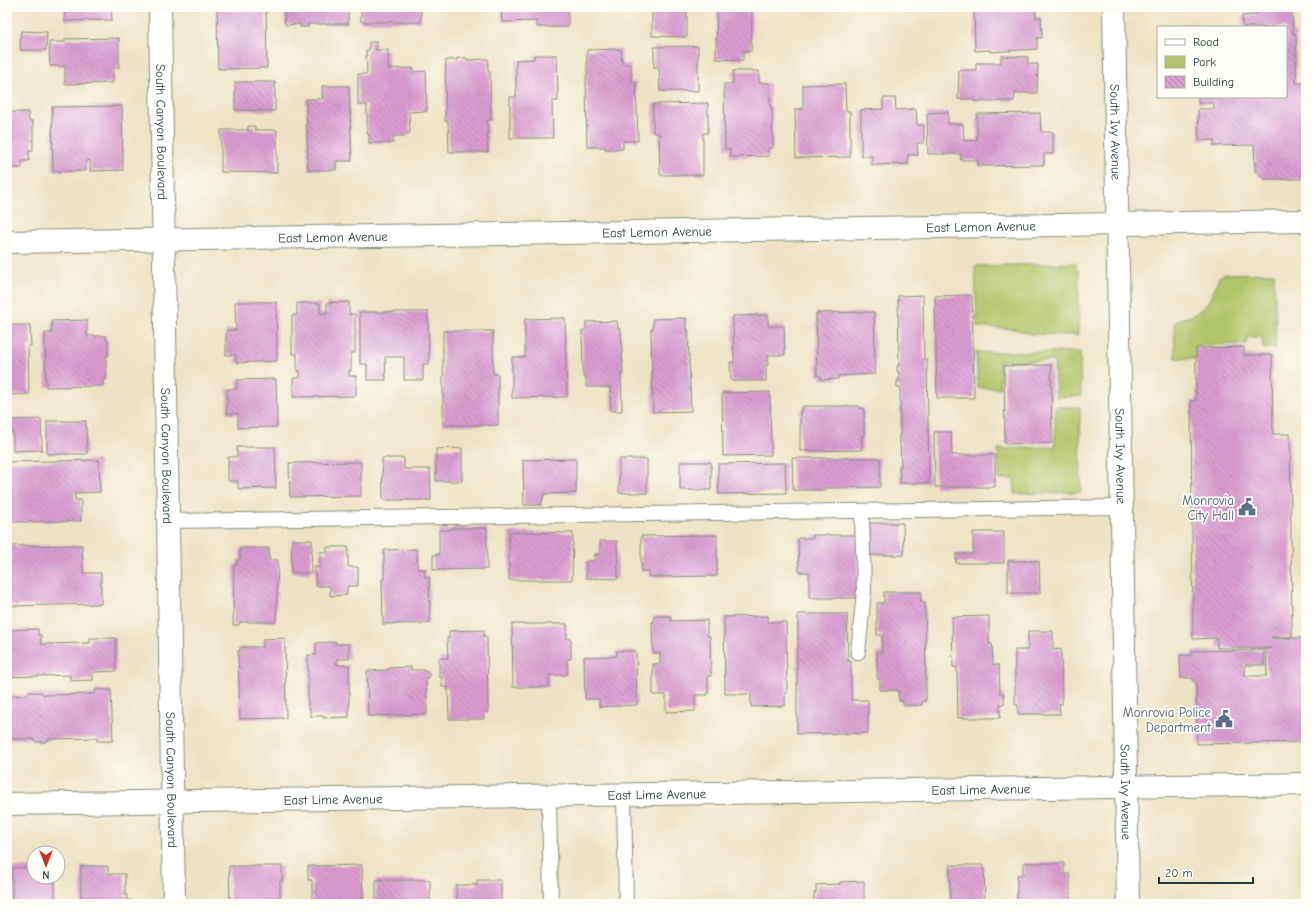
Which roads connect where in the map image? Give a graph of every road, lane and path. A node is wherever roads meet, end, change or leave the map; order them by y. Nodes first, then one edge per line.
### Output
1 (160, 7) edge
2 (1114, 7) edge
3 (1306, 221) edge
4 (1117, 224) junction
5 (164, 239) junction
6 (7, 242) edge
7 (1121, 507) junction
8 (862, 511) junction
9 (168, 521) junction
10 (858, 652) dead end
11 (1306, 784) edge
12 (1126, 787) junction
13 (624, 795) junction
14 (549, 796) junction
15 (173, 802) junction
16 (7, 804) edge
17 (174, 904) edge
18 (551, 904) edge
19 (626, 904) edge
20 (1128, 904) edge

1 - 5 street, South Canyon Boulevard
2 - 4 street, South Ivy Avenue
3 - 4 street, East Lemon Avenue
4 - 5 street, East Lemon Avenue
4 - 7 street, South Ivy Avenue
5 - 6 street, East Lemon Avenue
5 - 9 street, South Canyon Boulevard
7 - 8 lane
7 - 12 street, South Ivy Avenue
8 - 9 lane
8 - 10 lane
9 - 15 street, South Canyon Boulevard
11 - 12 street, East Lime Avenue
12 - 13 street, East Lime Avenue
12 - 20 street, South Ivy Avenue
13 - 14 street, East Lime Avenue
13 - 19 lane
14 - 15 street, East Lime Avenue
14 - 18 lane
15 - 16 street, East Lime Avenue
15 - 17 street, South Canyon Boulevard

